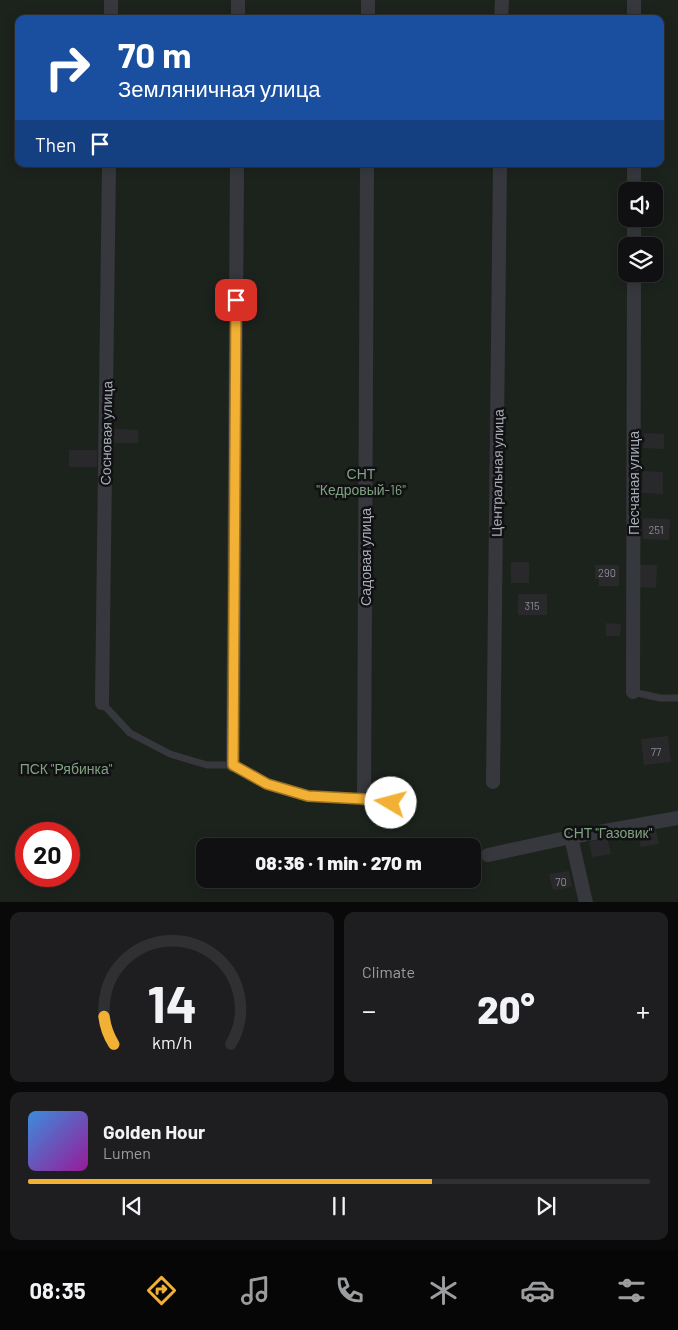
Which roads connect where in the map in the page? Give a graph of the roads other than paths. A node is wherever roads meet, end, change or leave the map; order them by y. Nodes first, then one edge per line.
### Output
1 (111, 0) edge
2 (238, 0) edge
3 (368, 0) edge
4 (502, 0) edge
5 (634, 0) edge
6 (111, 15) edge
7 (238, 15) edge
8 (368, 15) edge
9 (501, 15) edge
10 (634, 15) edge
11 (109, 167) edge
12 (237, 167) edge
13 (367, 167) edge
14 (500, 167) edge
15 (634, 167) edge
16 (634, 182) edge
17 (634, 282) edge
18 (633, 692) joint
19 (678, 698) edge
20 (102, 702) joint
21 (233, 765) junction
22 (494, 782) dead end
23 (364, 799) junction
24 (404, 805) dead end
25 (678, 818) edge
26 (571, 837) junction
27 (488, 854) dead end
28 (586, 902) edge

1 - 6 street
2 - 7 street
3 - 8 street
4 - 9 street
5 - 10 street
11 - 20 street, Сосновая улица
12 - 21 street
13 - 23 street, Садовая улица
14 - 22 street, Центральная улица
15 - 16 street
17 - 18 street, Песчаная улица
18 - 19 lane
20 - 21 lane
21 - 23 lane
23 - 24 lane
25 - 26 street
26 - 27 street
26 - 28 street

